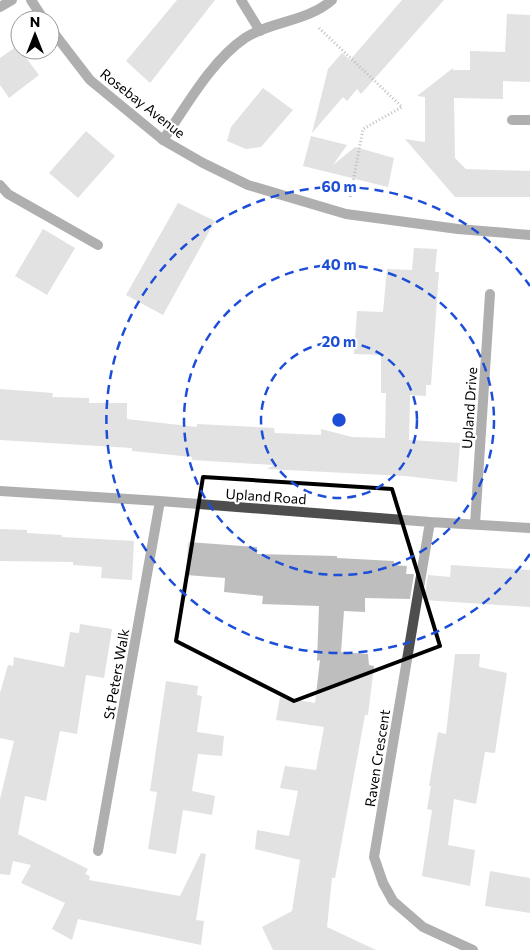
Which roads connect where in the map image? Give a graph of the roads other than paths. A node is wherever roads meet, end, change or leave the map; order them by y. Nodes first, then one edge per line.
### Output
1 (12, 0) edge
2 (241, 0) edge
3 (332, 0) edge
4 (0, 7) edge
5 (260, 31) junction
6 (60, 41) edge
7 (512, 120) dead end
8 (530, 120) edge
9 (163, 140) junction
10 (0, 185) edge
11 (530, 235) edge
12 (98, 245) dead end
13 (490, 294) dead end
14 (0, 491) edge
15 (160, 501) junction
16 (430, 522) junction
17 (475, 524) junction
18 (530, 528) edge
19 (98, 851) dead end
20 (473, 950) edge

1 - 4 street
2 - 5 street
3 - 5 street
5 - 9 street
6 - 9 street, Rosebay Avenue
7 - 8 street
9 - 11 street, Rosebay Avenue
10 - 12 street
13 - 17 street, Upland Drive
14 - 15 street, Upland Road
15 - 16 street, Upland Road
15 - 19 street, St Peters Walk
16 - 17 street, Upland Road
16 - 20 street, Raven Crescent
17 - 18 street, Upland Road

